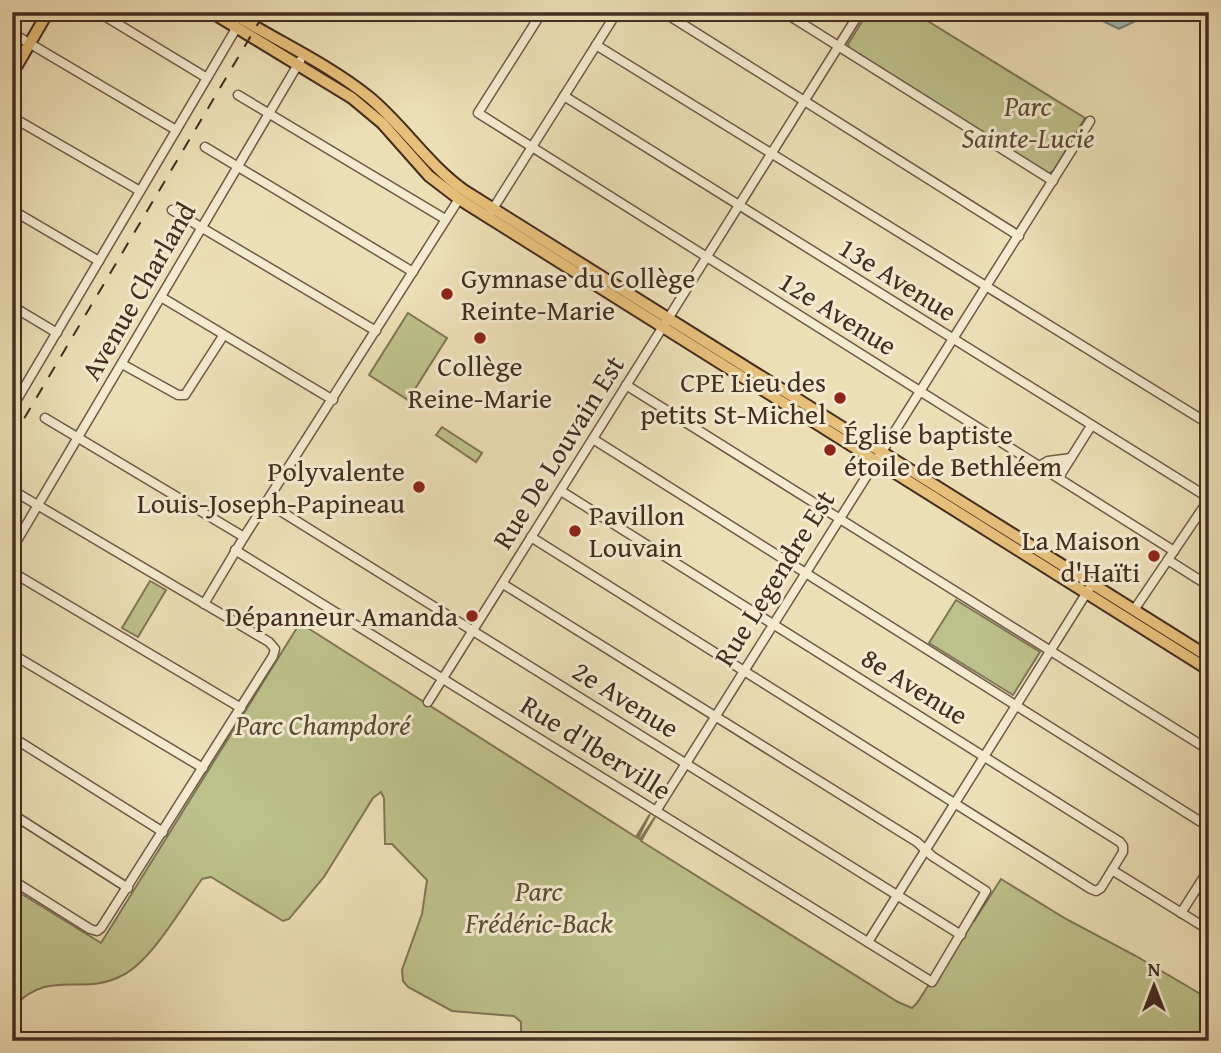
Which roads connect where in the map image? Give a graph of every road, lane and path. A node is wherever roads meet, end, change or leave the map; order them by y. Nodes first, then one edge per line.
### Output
1 (48, 12) edge
2 (98, 12) edge
3 (211, 12) edge
4 (542, 12) edge
5 (617, 12) edge
6 (663, 12) edge
7 (784, 12) edge
8 (860, 12) edge
9 (235, 17) edge
10 (12, 33) edge
11 (30, 44) junction
12 (596, 45) junction
13 (839, 47) junction
14 (301, 60) junction
15 (12, 74) edge
16 (207, 78) junction
17 (238, 95) dead end
18 (564, 96) junction
19 (805, 101) junction
20 (269, 114) junction
21 (12, 117) edge
22 (1090, 121) dead end
23 (177, 130) junction
24 (205, 147) dead end
25 (531, 147) junction
26 (772, 154) junction
27 (238, 167) junction
28 (1054, 181) junction
29 (140, 191) junction
30 (458, 200) junction
31 (739, 206) junction
32 (12, 210) edge
33 (172, 210) dead end
34 (490, 213) junction
35 (445, 219) junction
36 (201, 228) junction
37 (1020, 236) junction
38 (707, 257) junction
39 (99, 261) junction
40 (413, 272) junction
41 (986, 288) junction
42 (161, 297) junction
43 (12, 306) edge
44 (666, 323) junction
45 (376, 331) junction
46 (57, 333) junction
47 (223, 336) junction
48 (952, 340) junction
49 (122, 364) junction
50 (626, 385) junction
51 (920, 391) junction
52 (333, 400) junction
53 (14, 403) edge
54 (45, 418) dead end
55 (1209, 424) edge
56 (1091, 426) junction
57 (78, 438) junction
58 (593, 439) junction
59 (879, 456) junction
60 (1071, 458) junction
61 (1040, 466) junction
62 (1059, 477) junction
63 (12, 490) edge
64 (561, 491) junction
65 (1209, 499) edge
66 (266, 502) junction
67 (38, 505) junction
68 (1198, 516) junction
69 (839, 518) junction
70 (1209, 523) edge
71 (244, 537) junction
72 (531, 537) junction
73 (12, 549) edge
74 (235, 550) junction
75 (1174, 551) junction
76 (1168, 560) junction
77 (12, 572) edge
78 (804, 572) junction
79 (503, 584) junction
80 (1209, 586) edge
81 (1089, 588) junction
82 (204, 604) junction
83 (1134, 610) junction
84 (772, 624) junction
85 (473, 630) junction
86 (1050, 650) junction
87 (12, 654) edge
88 (1209, 657) edge
89 (1209, 670) edge
90 (743, 671) junction
91 (442, 679) junction
92 (428, 702) dead end
93 (1016, 705) junction
94 (241, 708) junction
95 (714, 717) junction
96 (12, 737) edge
97 (1209, 750) edge
98 (985, 757) junction
99 (685, 763) junction
100 (203, 768) junction
101 (955, 804) junction
102 (656, 811) junction
103 (12, 814) edge
104 (1209, 827) edge
105 (163, 832) junction
106 (925, 850) junction
107 (1209, 869) edge
108 (1112, 870) junction
109 (12, 880) edge
110 (128, 888) junction
111 (898, 895) junction
112 (1181, 913) junction
113 (1209, 930) edge
114 (961, 935) junction
115 (868, 942) junction

1 - 11 main road
2 - 16 street
3 - 9 main road
4 - 25 street, 12e Avenue
5 - 12 street
6 - 19 street
7 - 13 street
8 - 13 street, Rue De Louvain Est
9 - 14 main road
9 - 16 street
10 - 11 street
11 - 15 main road
11 - 23 street
12 - 18 street
12 - 26 street
13 - 19 street, Rue De Louvain Est
13 - 28 street
14 - 20 street, Avenue Charland
14 - 30 main road
14 - 34 main road
16 - 23 street
17 - 20 street
18 - 25 street
18 - 31 street, 13e Avenue
19 - 26 street, Rue De Louvain Est
19 - 37 street
20 - 27 street, Avenue Charland
20 - 35 street
21 - 29 street
22 - 28 street, Rue Legendre Est
23 - 29 street
24 - 27 street
25 - 34 street
25 - 38 street, 12e Avenue
26 - 31 street, Rue De Louvain Est
26 - 41 street
27 - 36 street, Avenue Charland
27 - 40 street
28 - 37 street, Rue Legendre Est
29 - 39 street
30 - 34 main road
30 - 35 street
31 - 38 street, Rue De Louvain Est
31 - 48 street, 13e Avenue
32 - 39 street
33 - 36 street
34 - 44 main road
35 - 40 street
36 - 42 street, Avenue Charland
36 - 45 street
37 - 41 street, Rue Legendre Est
38 - 44 street, Rue De Louvain Est
38 - 51 street, 12e Avenue
39 - 46 street
40 - 45 street
41 - 48 street, Rue Legendre Est
41 - 55 street
42 - 47 street
42 - 49 street, Avenue Charland
43 - 46 street
44 - 50 street, Rue De Louvain Est
44 - 59 main road
45 - 52 street
46 - 53 street
47 - 49 street
47 - 52 street
48 - 51 street, Rue Legendre Est
48 - 56 street, 13e Avenue
49 - 57 street, Avenue Charland
50 - 58 street, Rue De Louvain Est
50 - 69 street
51 - 59 street, Rue Legendre Est
51 - 61 street, 12e Avenue
52 - 66 street
54 - 57 street
56 - 60 street
56 - 65 street, 13e Avenue
57 - 67 street, Avenue Charland
57 - 71 street
58 - 64 street, Rue De Louvain Est
58 - 78 street
59 - 69 street, Rue Legendre Est
59 - 81 main road
60 - 61 street
60 - 62 street
61 - 62 street, 12e Avenue
62 - 75 street, 12e Avenue
63 - 67 street
64 - 72 street, Rue De Louvain Est
64 - 84 street, 8e Avenue
65 - 68 street
66 - 71 street
66 - 85 street, 2e Avenue
67 - 73 street, Avenue Charland
67 - 82 street
68 - 70 street
68 - 75 street
69 - 78 street, Rue Legendre Est
69 - 86 street
71 - 74 street
72 - 79 street, Rue De Louvain Est
72 - 90 street
74 - 82 street
74 - 91 street, Rue d'Iberville
75 - 76 street
76 - 80 street
76 - 83 street
77 - 94 street
78 - 84 street, Rue Legendre Est
78 - 93 street
79 - 85 street, Rue De Louvain Est
79 - 95 street
81 - 83 main road
81 - 86 street
81 - 89 main road
82 - 94 street
83 - 88 main road
84 - 90 street, Rue Legendre Est
84 - 98 street, 8e Avenue
85 - 91 street, Rue De Louvain Est
85 - 99 street, 2e Avenue
86 - 93 street
86 - 97 street
87 - 100 street
90 - 95 street, Rue Legendre Est
90 - 101 street
91 - 92 street, Rue De Louvain Est
91 - 102 street, Rue d'Iberville
93 - 98 street
93 - 104 street
94 - 100 street
95 - 99 street, Rue Legendre Est
95 - 106 street
96 - 105 street
98 - 101 street
98 - 108 street, 8e Avenue
99 - 102 street, Rue Legendre Est
99 - 111 street, 2e Avenue
100 - 105 street
101 - 106 street
101 - 108 street
102 - 115 street, Rue d'Iberville
103 - 110 street
105 - 110 street
106 - 111 street
106 - 114 street
107 - 112 street
108 - 112 street
109 - 110 street
111 - 114 street, 2e Avenue
111 - 115 street
112 - 113 street
114 - 115 street, Rue d'Iberville

